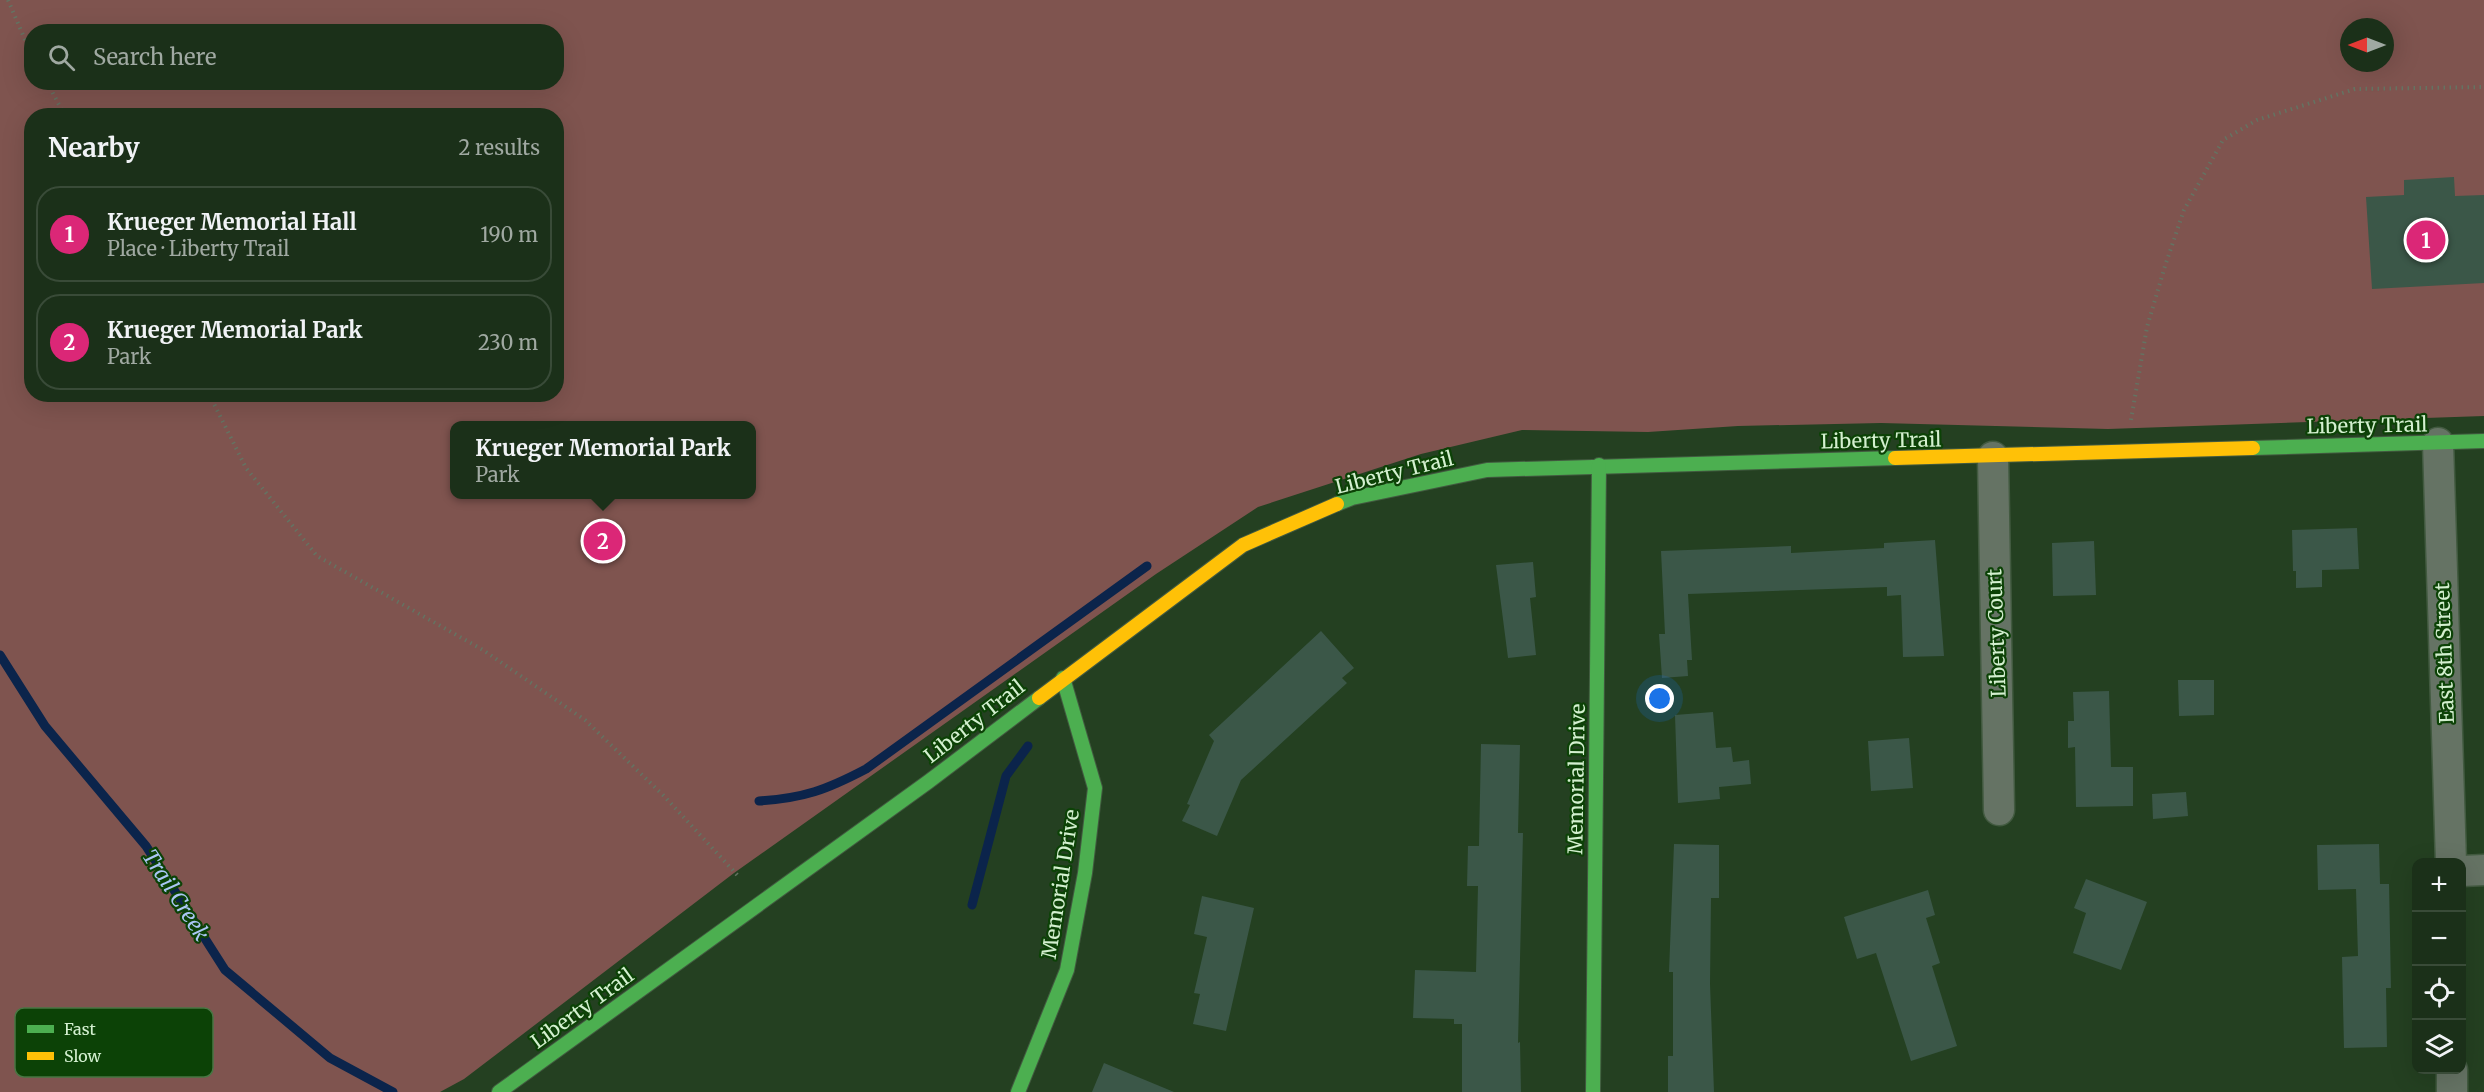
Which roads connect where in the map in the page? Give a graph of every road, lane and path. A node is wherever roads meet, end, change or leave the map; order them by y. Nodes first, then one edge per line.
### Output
1 (9, 0) edge
2 (24, 37) edge
3 (2484, 87) edge
4 (51, 90) edge
5 (61, 108) edge
6 (213, 402) edge
7 (2484, 441) edge
8 (2438, 443) junction
9 (2128, 451) junction
10 (1993, 457) junction
11 (1599, 465) junction
12 (1063, 678) junction
13 (2000, 810) dead end
14 (2451, 858) edge
15 (2484, 870) edge
16 (2466, 871) edge
17 (764, 902) junction
18 (2452, 1074) edge
19 (499, 1092) edge
20 (1018, 1092) edge
21 (1593, 1092) edge
22 (2452, 1092) edge

1 - 2 path
3 - 9 path
4 - 5 path
6 - 17 path
7 - 8 street, Liberty Trail
8 - 9 street, Liberty Trail
8 - 14 street, East 8th Street
9 - 10 street, Liberty Trail
10 - 11 street, Liberty Trail
10 - 13 street, Liberty Court
11 - 12 street, Liberty Trail
11 - 21 street, Memorial Drive
12 - 17 street, Liberty Trail
12 - 20 street, Memorial Drive
15 - 16 street
17 - 19 street, Liberty Trail
18 - 22 street

